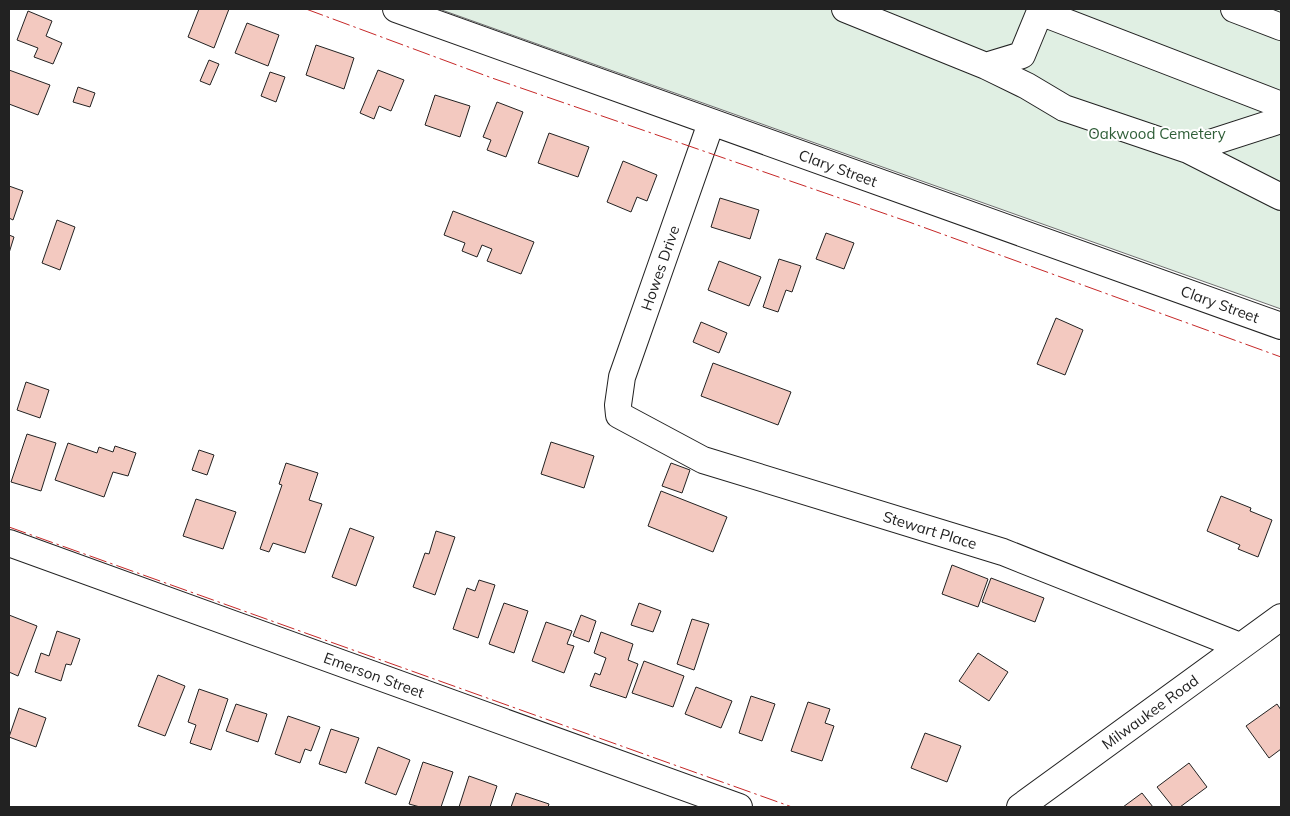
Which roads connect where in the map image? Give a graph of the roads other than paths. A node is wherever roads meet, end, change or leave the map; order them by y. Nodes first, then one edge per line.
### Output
1 (396, 9) edge
2 (845, 9) edge
3 (1234, 9) edge
4 (1040, 10) edge
5 (1281, 27) edge
6 (986, 66) junction
7 (1281, 105) edge
8 (1281, 120) edge
9 (711, 123) junction
10 (1188, 150) junction
11 (1281, 197) edge
12 (1281, 326) edge
13 (619, 415) joint
14 (9, 543) edge
15 (1281, 617) edge
16 (1240, 646) junction
17 (739, 807) edge
18 (1020, 807) edge

1 - 9 street, Clary Street
2 - 6 street
3 - 5 street
4 - 6 street
4 - 7 street
6 - 10 street
8 - 10 street
9 - 12 street, Clary Street
9 - 13 street, Howes Drive
10 - 11 street
13 - 16 street, Stewart Place
14 - 17 street, Emerson Street
15 - 16 street, Milwaukee Road
16 - 18 street, Milwaukee Road

